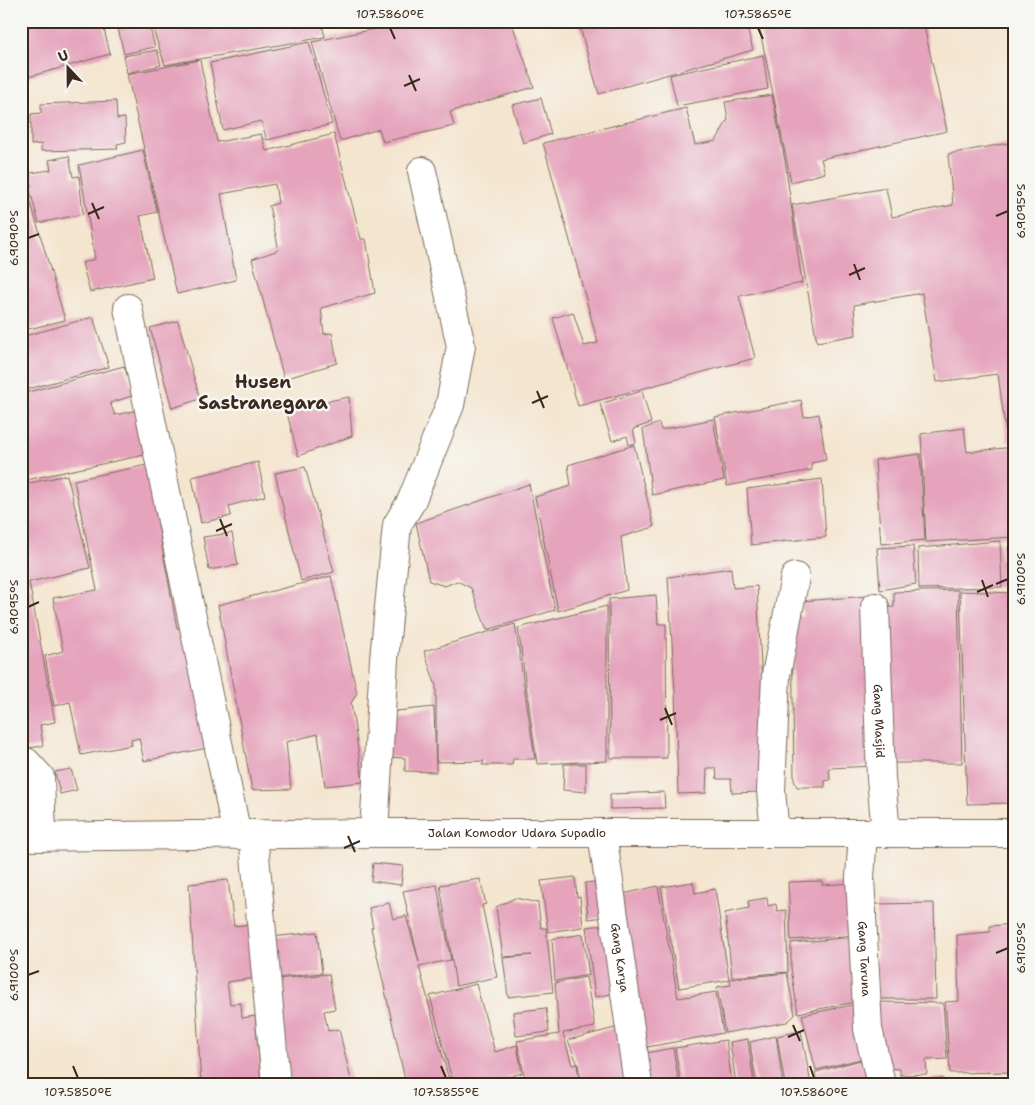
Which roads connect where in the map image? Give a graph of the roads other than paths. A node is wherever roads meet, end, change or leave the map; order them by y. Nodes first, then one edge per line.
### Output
1 (422, 171) dead end
2 (128, 308) dead end
3 (795, 577) dead end
4 (875, 607) dead end
5 (21, 763) edge
6 (374, 833) junction
7 (602, 833) junction
8 (874, 833) junction
9 (1014, 833) edge
10 (245, 834) junction
11 (774, 834) junction
12 (32, 837) edge
13 (276, 1084) edge
14 (638, 1084) edge
15 (880, 1084) edge

1 - 6 street
2 - 10 street
3 - 11 street
4 - 8 street, Gang Masjid
5 - 12 street
6 - 7 street, Jalan Komodor Udara Supadio
6 - 10 street, Jalan Komodor Udara Supadio
7 - 11 street, Jalan Komodor Udara Supadio
7 - 14 street, Gang Karya
8 - 9 street, Jalan Komodor Udara Supadio
8 - 11 street, Jalan Komodor Udara Supadio
8 - 15 street, Gang Taruna
10 - 12 street, Jalan Komodor Udara Supadio
10 - 13 street

